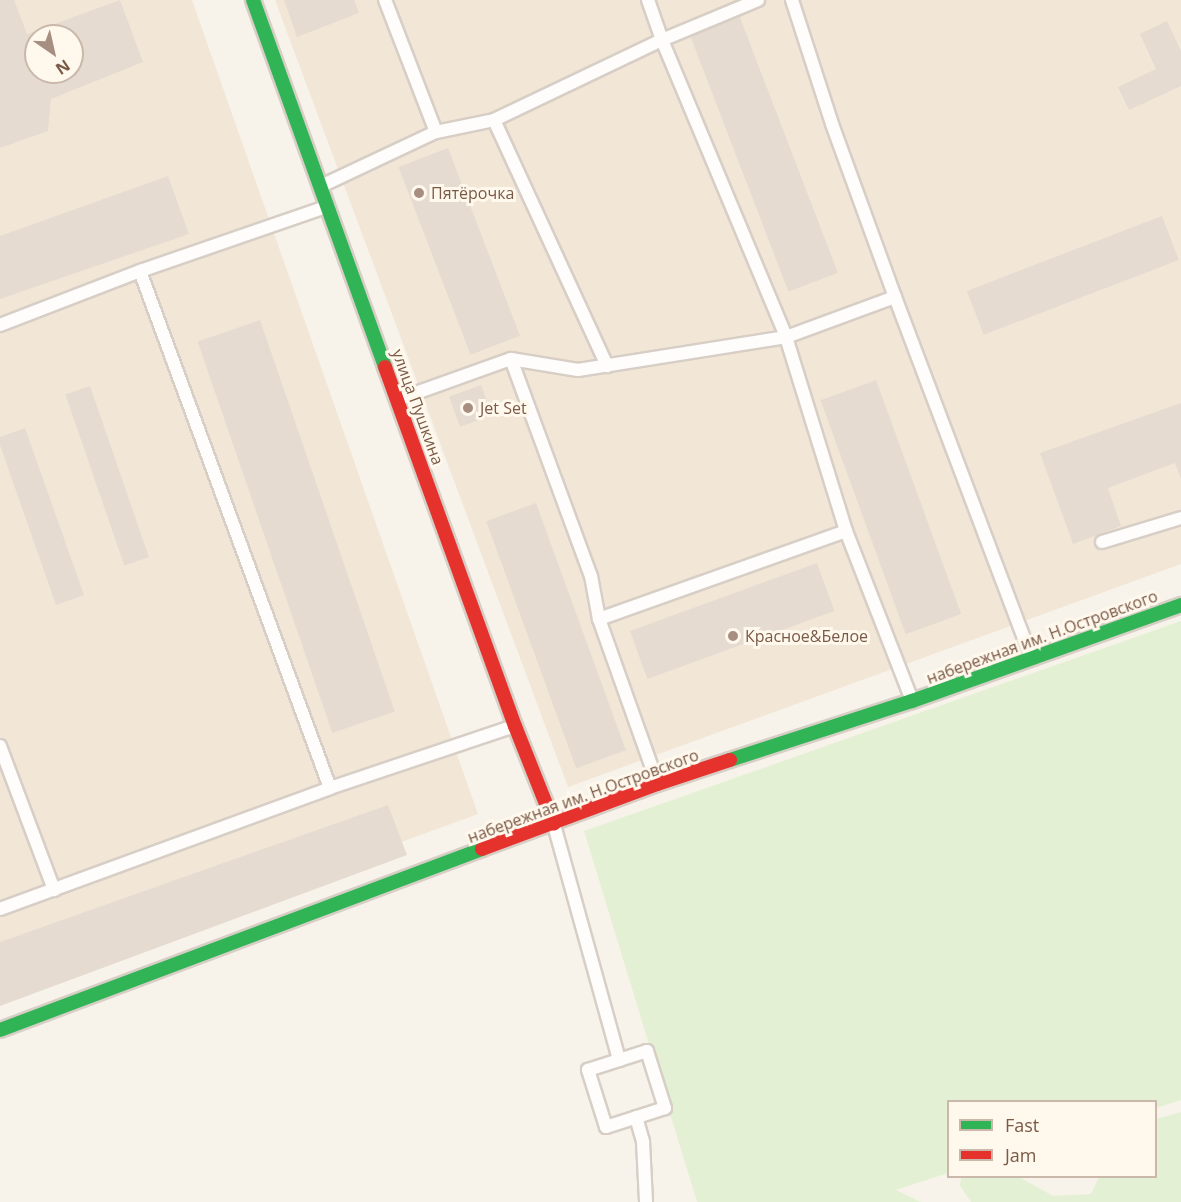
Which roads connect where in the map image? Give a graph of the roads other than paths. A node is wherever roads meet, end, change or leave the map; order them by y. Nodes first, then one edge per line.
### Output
1 (253, 0) edge
2 (385, 0) edge
3 (648, 0) edge
4 (758, 0) edge
5 (792, 0) edge
6 (662, 40) junction
7 (494, 120) junction
8 (436, 132) junction
9 (321, 186) junction
10 (328, 207) junction
11 (140, 271) junction
12 (895, 297) junction
13 (0, 325) edge
14 (786, 337) junction
15 (511, 359) junction
16 (606, 366) junction
17 (398, 400) junction
18 (1181, 518) edge
19 (846, 531) junction
20 (1102, 542) dead end
21 (1181, 605) edge
22 (599, 619) junction
23 (1032, 660) junction
24 (912, 701) junction
25 (515, 726) junction
26 (0, 746) edge
27 (657, 784) junction
28 (330, 788) junction
29 (554, 824) junction
30 (54, 890) junction
31 (0, 909) edge
32 (0, 1030) edge
33 (619, 1060) junction
34 (636, 1117) junction
35 (646, 1202) edge

1 - 9 street, улица Пушкина
2 - 8 lane
3 - 6 lane
4 - 6 lane
5 - 12 lane
6 - 7 lane
6 - 14 lane
7 - 8 lane
7 - 16 lane
8 - 9 lane
9 - 10 street, улица Пушкина
10 - 11 lane
10 - 17 street, улица Пушкина
11 - 13 lane
11 - 28 lane
12 - 14 lane
12 - 23 lane
14 - 16 lane
14 - 19 lane
15 - 16 lane
15 - 17 lane
15 - 22 lane
17 - 25 street, улица Пушкина
18 - 20 lane
19 - 22 lane
19 - 24 lane
21 - 23 street, набережная им. Н.Островского
22 - 27 lane
23 - 24 street, набережная им. Н.Островского
24 - 27 street, набережная им. Н.Островского
25 - 28 lane
25 - 29 street, улица Пушкина
26 - 30 lane
27 - 29 street, набережная им. Н.Островского
28 - 30 lane
29 - 32 street, набережная им. Н.Островского
29 - 33 lane
30 - 31 lane
33 - 34 lane
33 - 34 lane
34 - 35 lane

